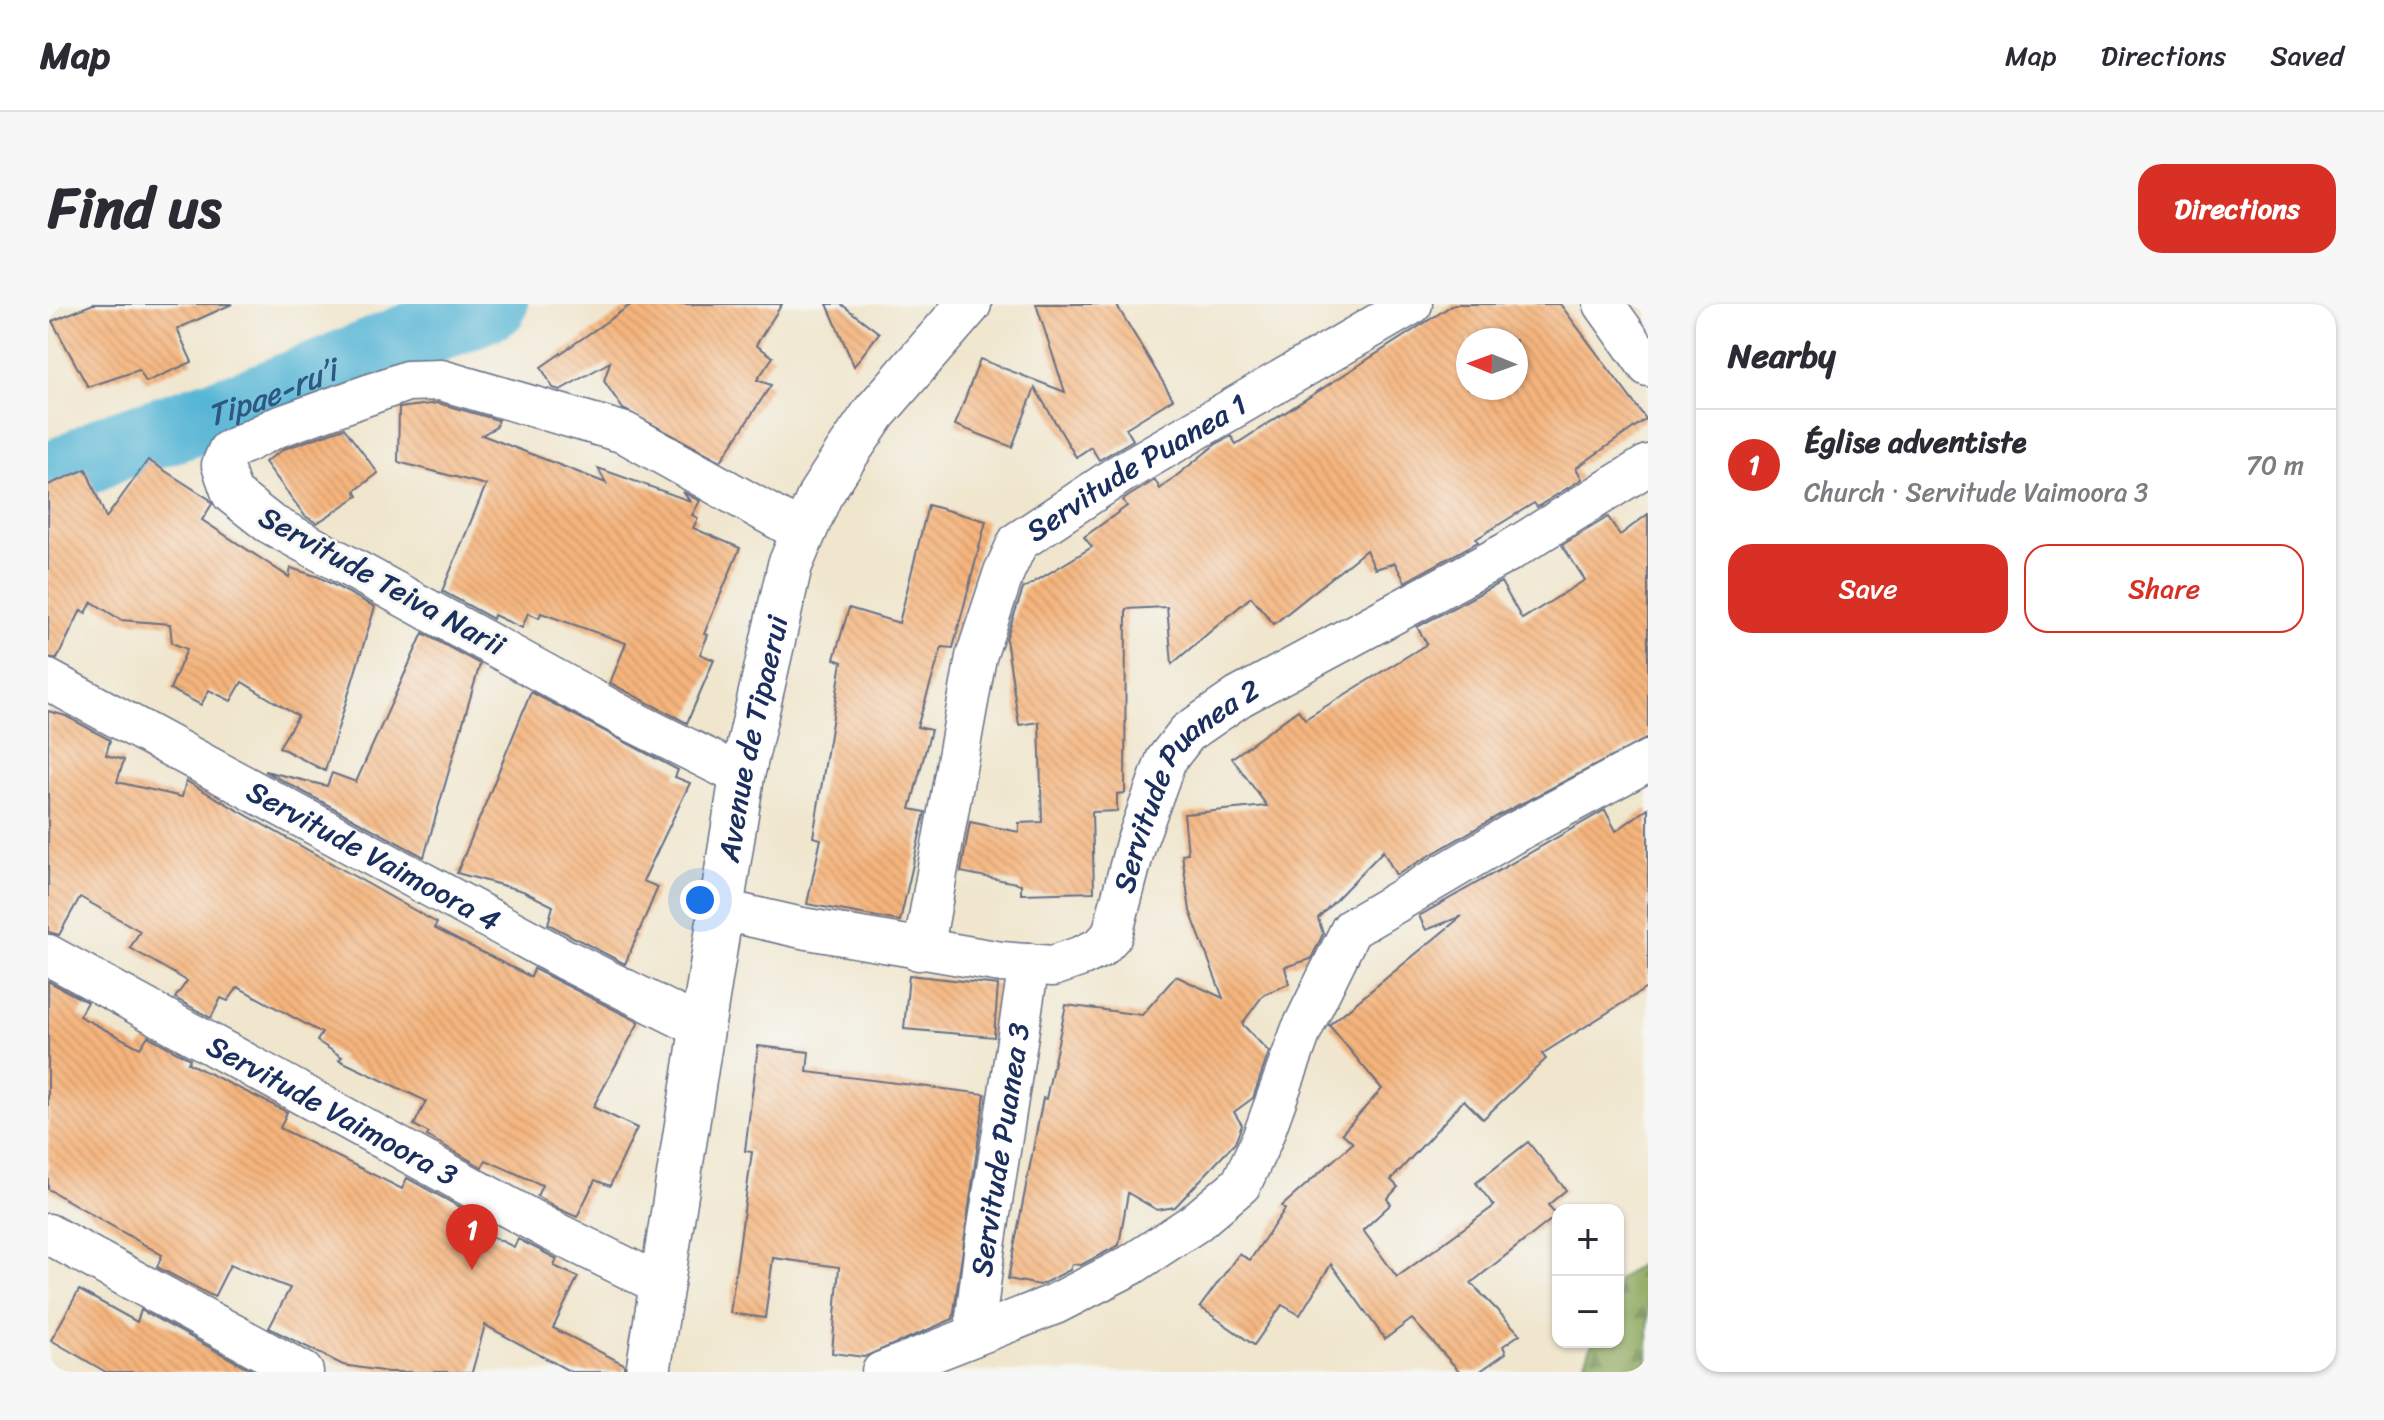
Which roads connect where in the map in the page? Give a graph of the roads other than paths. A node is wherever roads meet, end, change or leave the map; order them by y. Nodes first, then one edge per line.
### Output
1 (969, 304) edge
2 (1412, 304) edge
3 (1604, 304) edge
4 (1648, 366) edge
5 (1648, 465) edge
6 (803, 533) junction
7 (48, 680) edge
8 (1648, 761) edge
9 (742, 776) junction
10 (723, 910) junction
11 (919, 950) junction
12 (48, 955) edge
13 (1029, 964) junction
14 (702, 1028) junction
15 (48, 1234) edge
16 (662, 1285) junction
17 (978, 1334) junction
18 (303, 1372) edge
19 (648, 1372) edge
20 (882, 1372) edge

1 - 6 main road, Avenue de Tipaerui
2 - 11 street, Servitude Puanea 1
3 - 4 street
5 - 13 street, Servitude Puanea 2
6 - 9 main road, Avenue de Tipaerui
6 - 9 street, Servitude Teiva Narii
7 - 14 street, Servitude Vaimoora 4
8 - 17 street
9 - 10 main road, Avenue de Tipaerui
10 - 11 street, Servitude Puanea 2
10 - 14 main road, Avenue de Tipaerui
11 - 13 street, Servitude Puanea 2
12 - 16 street, Servitude Vaimoora 3
13 - 17 street, Servitude Puanea 3
14 - 16 main road, Avenue de Tipaerui
15 - 18 street
16 - 19 main road, Avenue de Tipaerui
17 - 20 street

